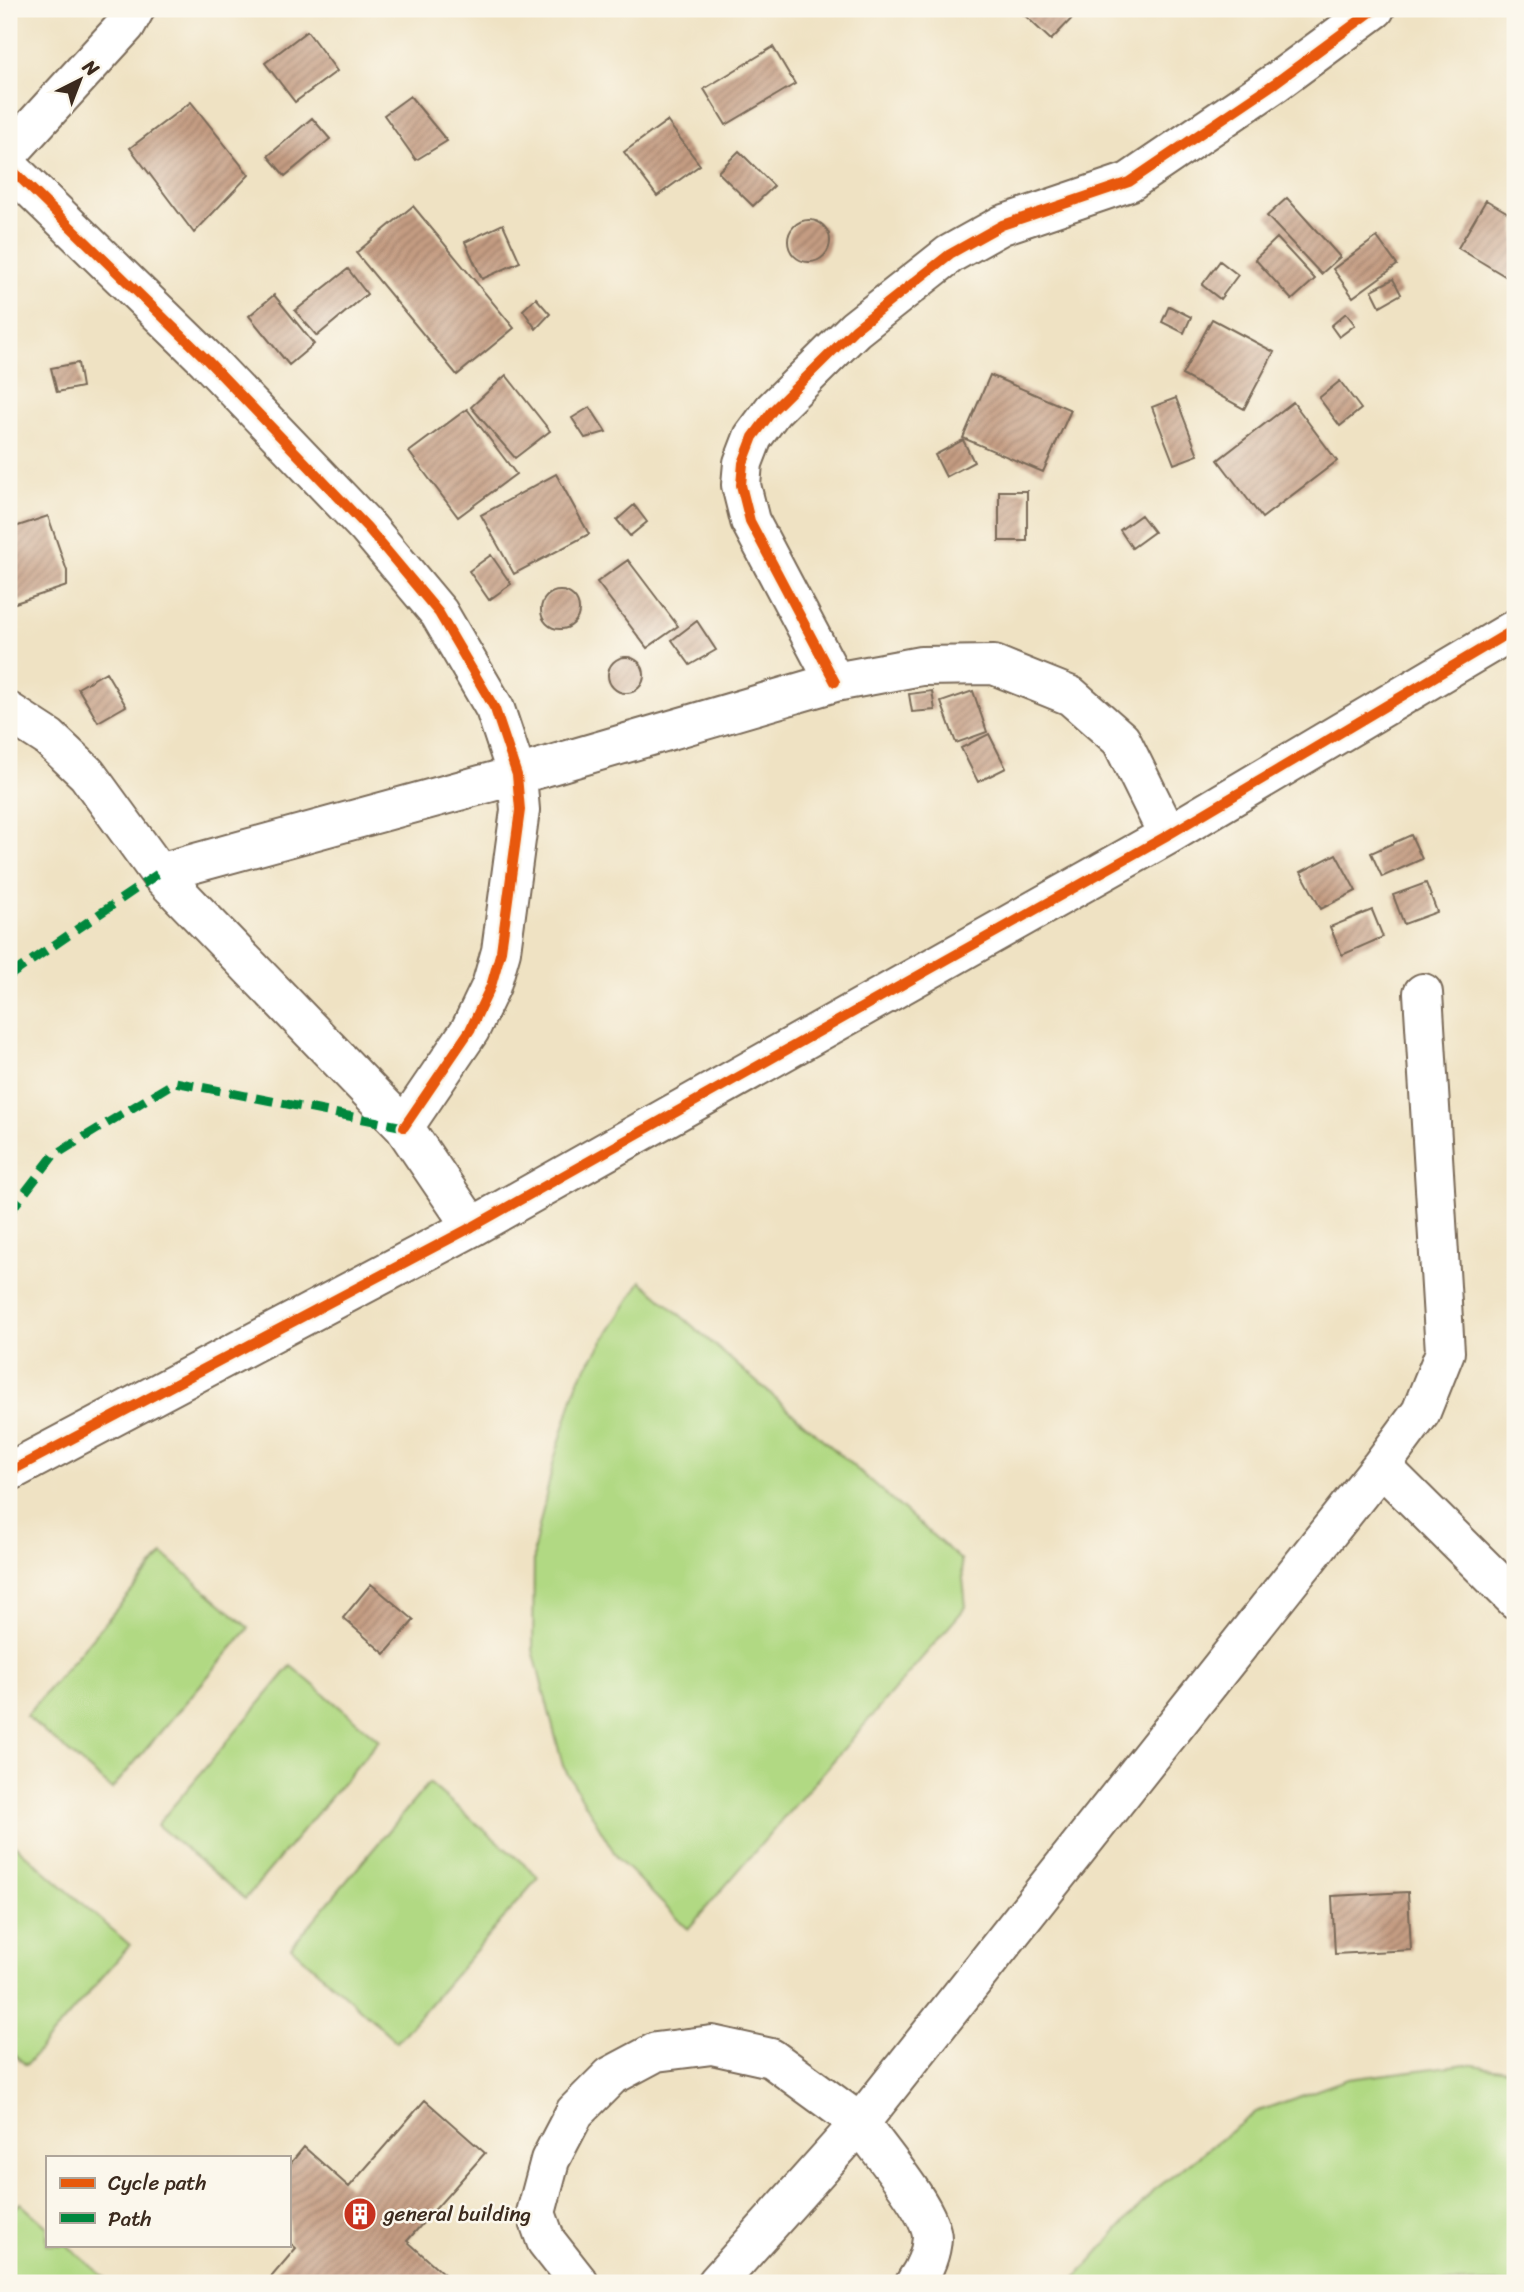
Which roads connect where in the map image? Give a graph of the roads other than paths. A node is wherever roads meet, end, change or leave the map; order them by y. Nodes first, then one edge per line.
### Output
1 (135, 9) edge
2 (1375, 9) edge
3 (9, 153) edge
4 (9, 167) edge
5 (1515, 629) edge
6 (835, 682) junction
7 (9, 712) edge
8 (517, 775) junction
9 (1168, 835) junction
10 (159, 873) junction
11 (1423, 993) dead end
12 (404, 1128) junction
13 (471, 1227) junction
14 (1381, 1465) junction
15 (9, 1472) edge
16 (1515, 1599) edge
17 (860, 2123) junction
18 (579, 2283) edge
19 (717, 2283) edge
20 (915, 2283) edge

1 - 3 street
2 - 6 street
4 - 8 street
5 - 9 street
6 - 8 street
6 - 9 street
7 - 10 street
8 - 10 street
8 - 12 street
9 - 13 street
10 - 12 street
11 - 14 street
12 - 13 street
13 - 15 street
14 - 16 street
14 - 17 street
17 - 18 street
17 - 19 street
17 - 20 street

